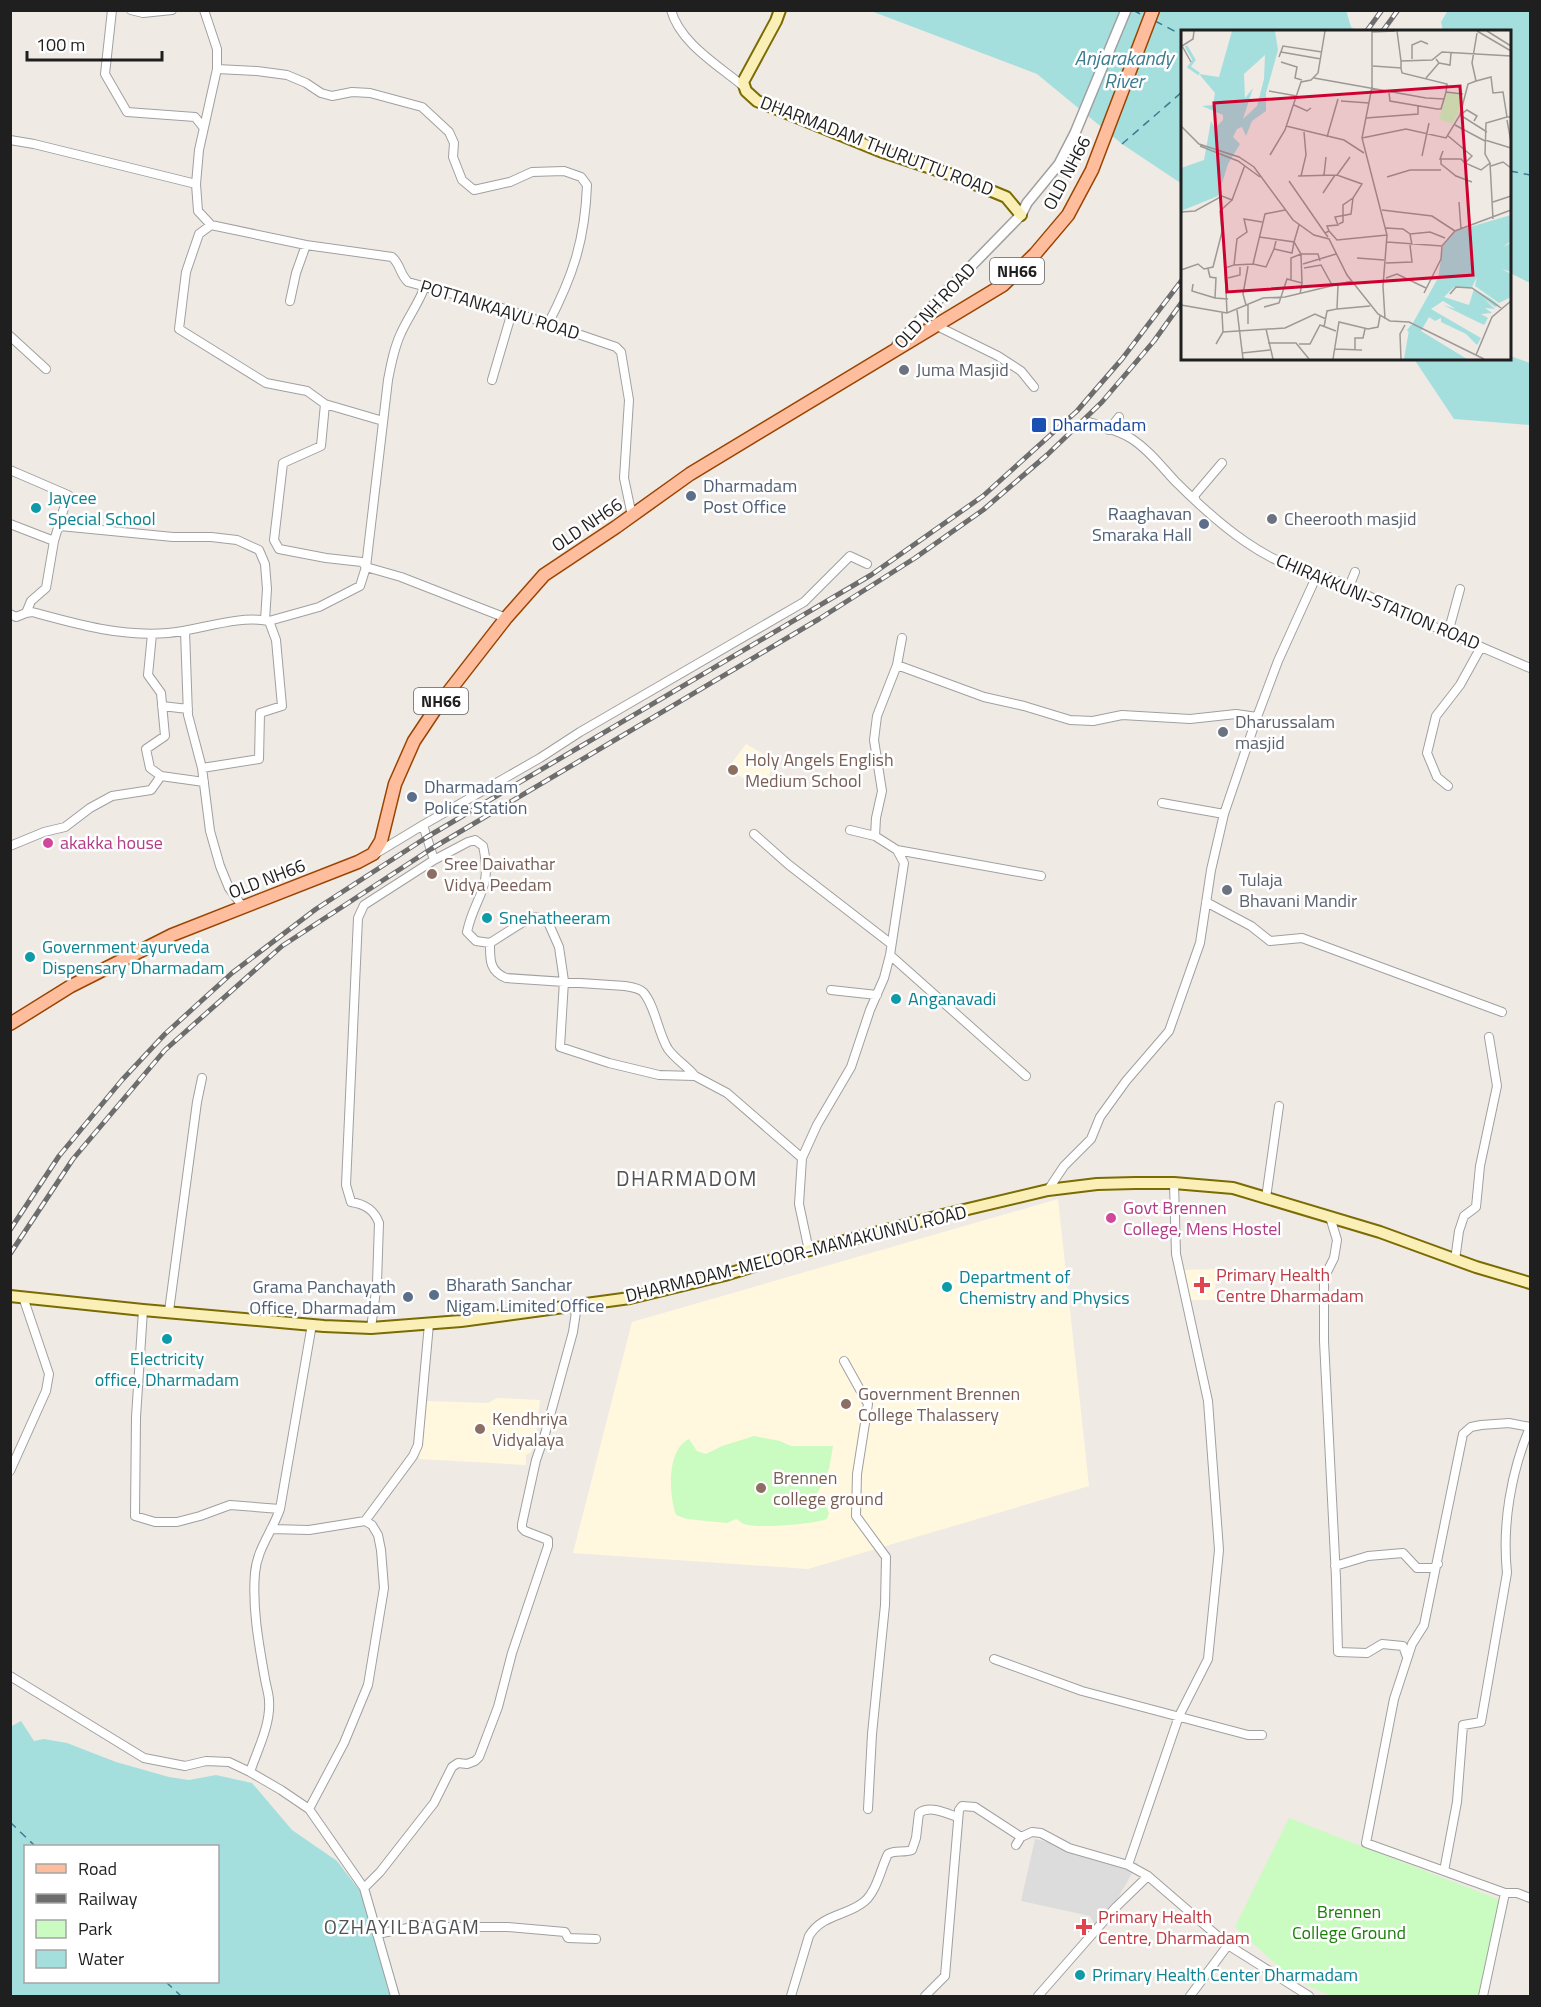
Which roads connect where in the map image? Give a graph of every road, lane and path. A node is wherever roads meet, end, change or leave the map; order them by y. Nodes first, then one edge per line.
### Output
1 (112, 10) edge
2 (131, 10) edge
3 (172, 10) edge
4 (204, 10) edge
5 (671, 10) edge
6 (780, 10) edge
7 (1126, 10) edge
8 (1153, 10) edge
9 (217, 69) junction
10 (743, 86) junction
11 (203, 127) junction
12 (10, 140) edge
13 (196, 184) junction
14 (1022, 215) junction
15 (211, 225) junction
16 (306, 245) junction
17 (425, 286) junction
18 (290, 301) dead end
19 (512, 312) junction
20 (548, 324) junction
21 (937, 326) junction
22 (10, 336) edge
23 (888, 356) junction
24 (46, 369) dead end
25 (492, 381) dead end
26 (1034, 387) dead end
27 (325, 404) junction
28 (1119, 417) dead end
29 (383, 421) junction
30 (1089, 422) dead end
31 (1109, 430) junction
32 (1222, 463) dead end
33 (10, 470) edge
34 (1196, 501) junction
35 (632, 516) junction
36 (10, 524) edge
37 (60, 525) junction
38 (54, 541) junction
39 (867, 564) dead end
40 (366, 567) junction
41 (1354, 572) dead end
42 (1317, 575) junction
43 (1349, 586) junction
44 (1460, 589) dead end
45 (26, 613) junction
46 (10, 614) edge
47 (506, 618) junction
48 (267, 621) junction
49 (185, 631) junction
50 (1448, 633) junction
51 (152, 634) junction
52 (902, 639) dead end
53 (1481, 647) junction
54 (897, 665) junction
55 (1530, 668) edge
56 (162, 706) junction
57 (188, 709) junction
58 (1257, 717) junction
59 (202, 768) junction
60 (161, 776) junction
61 (204, 782) junction
62 (1448, 786) dead end
63 (1162, 803) dead end
64 (1224, 814) junction
65 (423, 825) junction
66 (850, 830) dead end
67 (754, 834) dead end
68 (875, 836) junction
69 (10, 846) edge
70 (897, 850) junction
71 (373, 854) junction
72 (434, 860) junction
73 (1041, 876) dead end
74 (1206, 902) junction
75 (243, 907) junction
76 (490, 943) junction
77 (890, 943) junction
78 (890, 955) junction
79 (564, 981) junction
80 (831, 990) dead end
81 (877, 995) junction
82 (1503, 1012) dead end
83 (13, 1019) edge
84 (1489, 1037) dead end
85 (695, 1076) junction
86 (1026, 1076) dead end
87 (202, 1078) dead end
88 (1280, 1106) dead end
89 (802, 1158) junction
90 (1174, 1183) junction
91 (1048, 1190) junction
92 (1266, 1198) junction
93 (1330, 1217) junction
94 (809, 1251) junction
95 (1455, 1260) junction
96 (1530, 1283) edge
97 (10, 1296) edge
98 (23, 1297) junction
99 (577, 1305) junction
100 (143, 1310) junction
101 (169, 1311) junction
102 (312, 1324) junction
103 (429, 1324) junction
104 (371, 1328) junction
105 (844, 1360) dead end
106 (10, 1471) edge
107 (279, 1509) junction
108 (365, 1521) junction
109 (271, 1529) junction
110 (1438, 1564) junction
111 (1335, 1566) junction
112 (1407, 1657) junction
113 (994, 1659) dead end
114 (10, 1676) edge
115 (1179, 1716) junction
116 (1262, 1735) dead end
117 (250, 1772) junction
118 (309, 1809) junction
119 (868, 1809) dead end
120 (957, 1818) junction
121 (1021, 1837) junction
122 (1016, 1845) dead end
123 (1128, 1865) junction
124 (1444, 1871) junction
125 (1148, 1876) junction
126 (364, 1888) junction
127 (1505, 1893) junction
128 (1530, 1898) edge
129 (377, 1934) junction
130 (596, 1939) dead end
131 (1228, 1945) junction
132 (395, 1996) edge
133 (791, 1996) edge
134 (925, 1996) edge
135 (1038, 1996) edge
136 (1190, 1996) edge
137 (1309, 1996) edge
138 (1483, 1996) edge

1 - 11 street
2 - 3 street
4 - 9 street
5 - 10 street
6 - 10 main road, DHARMADAM THURUTTU ROAD
7 - 14 street, OLD NH ROAD
8 - 21 main road, OLD NH66 / NH66
9 - 11 street
9 - 20 street
10 - 14 main road, DHARMADAM THURUTTU ROAD
11 - 13 street
12 - 13 street
13 - 15 street
14 - 23 street, OLD NH ROAD
15 - 16 street, POTTANKAAVU ROAD
15 - 27 street
16 - 17 street, POTTANKAAVU ROAD
16 - 18 street
17 - 19 street, POTTANKAAVU ROAD
17 - 29 street
19 - 20 street, POTTANKAAVU ROAD
19 - 25 street
20 - 35 street, POTTANKAAVU ROAD
21 - 23 main road, OLD NH66 / NH66
21 - 26 street
22 - 24 street
23 - 35 main road, OLD NH66 / NH66
27 - 29 street
27 - 40 street
28 - 31 street
29 - 40 street
30 - 31 street, CHIRAKKUNI-STATION ROAD
31 - 34 street, CHIRAKKUNI-STATION ROAD
32 - 34 street
33 - 37 street
34 - 42 street, CHIRAKKUNI-STATION ROAD
35 - 47 main road, OLD NH66 / NH66
36 - 38 street
37 - 38 street
37 - 48 street
38 - 45 street
39 - 65 street
40 - 47 street
40 - 48 street
41 - 43 street
42 - 43 street, CHIRAKKUNI-STATION ROAD
42 - 58 street
43 - 50 street, CHIRAKKUNI-STATION ROAD
44 - 50 street
45 - 46 street
45 - 51 street
47 - 71 main road, OLD NH66 / NH66
48 - 49 street
48 - 59 street
49 - 51 street
49 - 57 street
50 - 53 street, CHIRAKKUNI-STATION ROAD
51 - 56 street
52 - 54 street
53 - 55 street, CHIRAKKUNI-STATION ROAD
53 - 62 street
54 - 58 street
54 - 68 street
56 - 57 street
56 - 60 street
57 - 59 street
58 - 64 street
59 - 61 street
60 - 61 street
60 - 69 street
61 - 75 street
63 - 64 street
64 - 74 street
65 - 71 street
65 - 72 street
66 - 68 street
67 - 77 street
68 - 70 street
70 - 73 street
70 - 77 street
71 - 75 main road, OLD NH66
72 - 76 street
72 - 104 street
74 - 82 street
74 - 91 street
75 - 83 main road, OLD NH66
76 - 79 street
76 - 79 street
77 - 78 street
78 - 81 street
78 - 86 street
79 - 85 street
79 - 85 street
80 - 81 street
81 - 89 street
84 - 95 street
85 - 89 street
87 - 101 street
88 - 92 street
89 - 94 street
90 - 91 main road, DHARMADAM-MELOOR-MAMAKUNNU ROAD
90 - 92 main road, DHARMADAM-MELOOR-MAMAKUNNU ROAD
90 - 115 street
91 - 94 main road, DHARMADAM-MELOOR-MAMAKUNNU ROAD
92 - 93 main road, DHARMADAM-MELOOR-MAMAKUNNU ROAD
93 - 95 main road, DHARMADAM-MELOOR-MAMAKUNNU ROAD
93 - 111 street
94 - 99 main road, DHARMADAM-MELOOR-MAMAKUNNU ROAD
95 - 96 main road, DHARMADAM-MELOOR-MAMAKUNNU ROAD
97 - 98 main road, DHARMADAM-MELOOR-MAMAKUNNU ROAD
98 - 100 main road, DHARMADAM-MELOOR-MAMAKUNNU ROAD
98 - 106 street
99 - 103 main road, DHARMADAM-MELOOR-MAMAKUNNU ROAD
99 - 126 street
100 - 101 main road, DHARMADAM-MELOOR-MAMAKUNNU ROAD
100 - 107 street
101 - 102 main road, DHARMADAM-MELOOR-MAMAKUNNU ROAD
102 - 104 main road, DHARMADAM-MELOOR-MAMAKUNNU ROAD
102 - 107 street
103 - 104 main road, DHARMADAM-MELOOR-MAMAKUNNU ROAD
103 - 108 street
105 - 119 street
107 - 109 street
108 - 109 street
108 - 118 street
109 - 117 street
110 - 111 street
110 - 112 street
110 - 124 street
111 - 112 street
112 - 124 street
113 - 115 street
114 - 117 street
115 - 116 street
115 - 123 street
117 - 118 street
118 - 126 street
120 - 121 street
120 - 133 street
120 - 134 street
121 - 122 street
121 - 123 street
123 - 125 street
124 - 127 street
125 - 131 street
125 - 135 street
126 - 129 street
127 - 128 street
127 - 138 street
129 - 130 street
129 - 132 street
131 - 136 street
131 - 137 street

